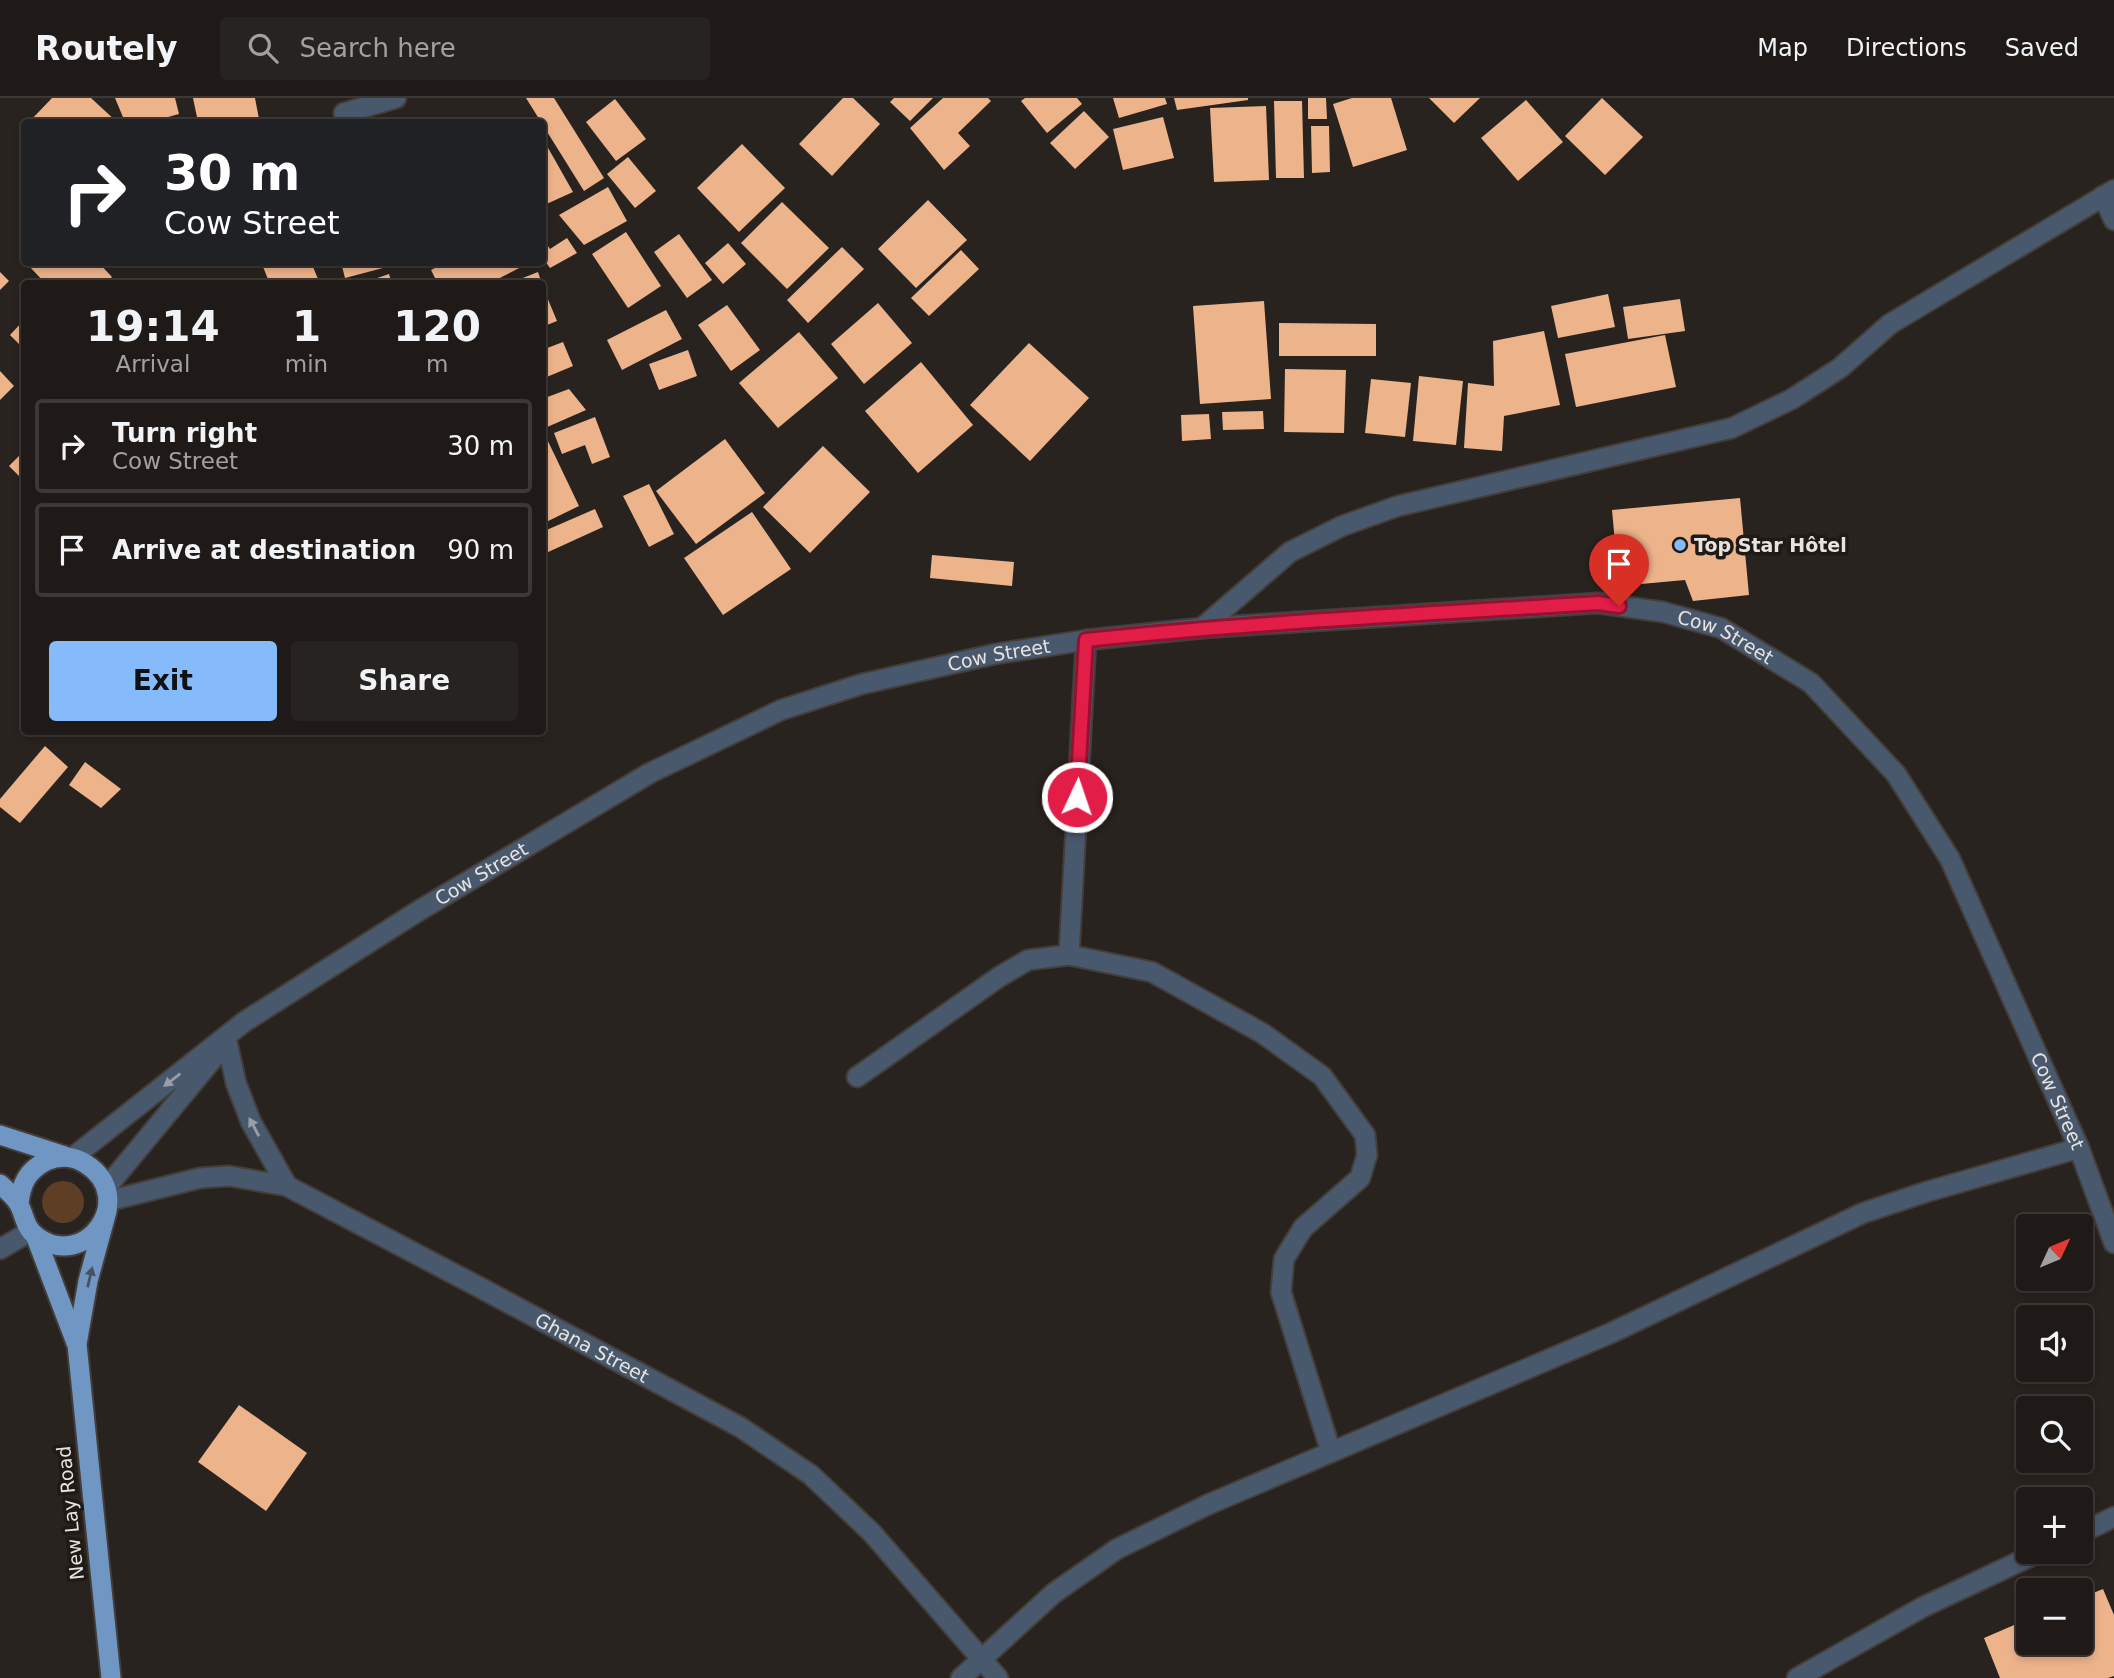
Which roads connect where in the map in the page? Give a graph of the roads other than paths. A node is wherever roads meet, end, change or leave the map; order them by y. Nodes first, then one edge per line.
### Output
1 (396, 98) edge
2 (344, 113) dead end
3 (2109, 193) edge
4 (2114, 220) edge
5 (1202, 628) junction
6 (1086, 640) junction
7 (1069, 955) junction
8 (244, 1022) junction
9 (227, 1042) junction
10 (857, 1077) dead end
11 (0, 1135) edge
12 (2079, 1148) junction
13 (69, 1157) junction
14 (0, 1184) edge
15 (287, 1186) junction
16 (107, 1200) junction
17 (19, 1204) junction
18 (33, 1233) junction
19 (2114, 1243) edge
20 (0, 1249) edge
21 (77, 1344) junction
22 (1331, 1452) junction
23 (2114, 1517) edge
24 (2093, 1527) edge
25 (2016, 1563) edge
26 (981, 1659) junction
27 (111, 1678) edge
28 (961, 1678) edge
29 (998, 1678) edge
30 (1797, 1678) edge

1 - 2 street
3 - 4 street
3 - 5 street
5 - 6 street, Cow Street
5 - 12 street, Cow Street
6 - 7 street
6 - 8 street, Cow Street
7 - 10 street
7 - 22 street
8 - 9 street, Cow Street
8 -> 13 street, Cow Street
15 -> 9 street
9 - 16 street, Cow Street
11 - 13 highway
12 - 19 street, Cow Street
12 - 22 street
13 - 16 highway
13 - 17 highway
14 - 17 highway
15 - 16 street, Ghana Street
15 - 26 street, Ghana Street
16 - 18 highway
21 -> 16 highway
17 - 18 highway
18 - 20 street
18 - 21 highway
21 - 27 highway, New Lay Road
22 - 26 street
23 - 24 street
25 - 30 street
26 - 28 street
26 - 29 street, Ghana Street

